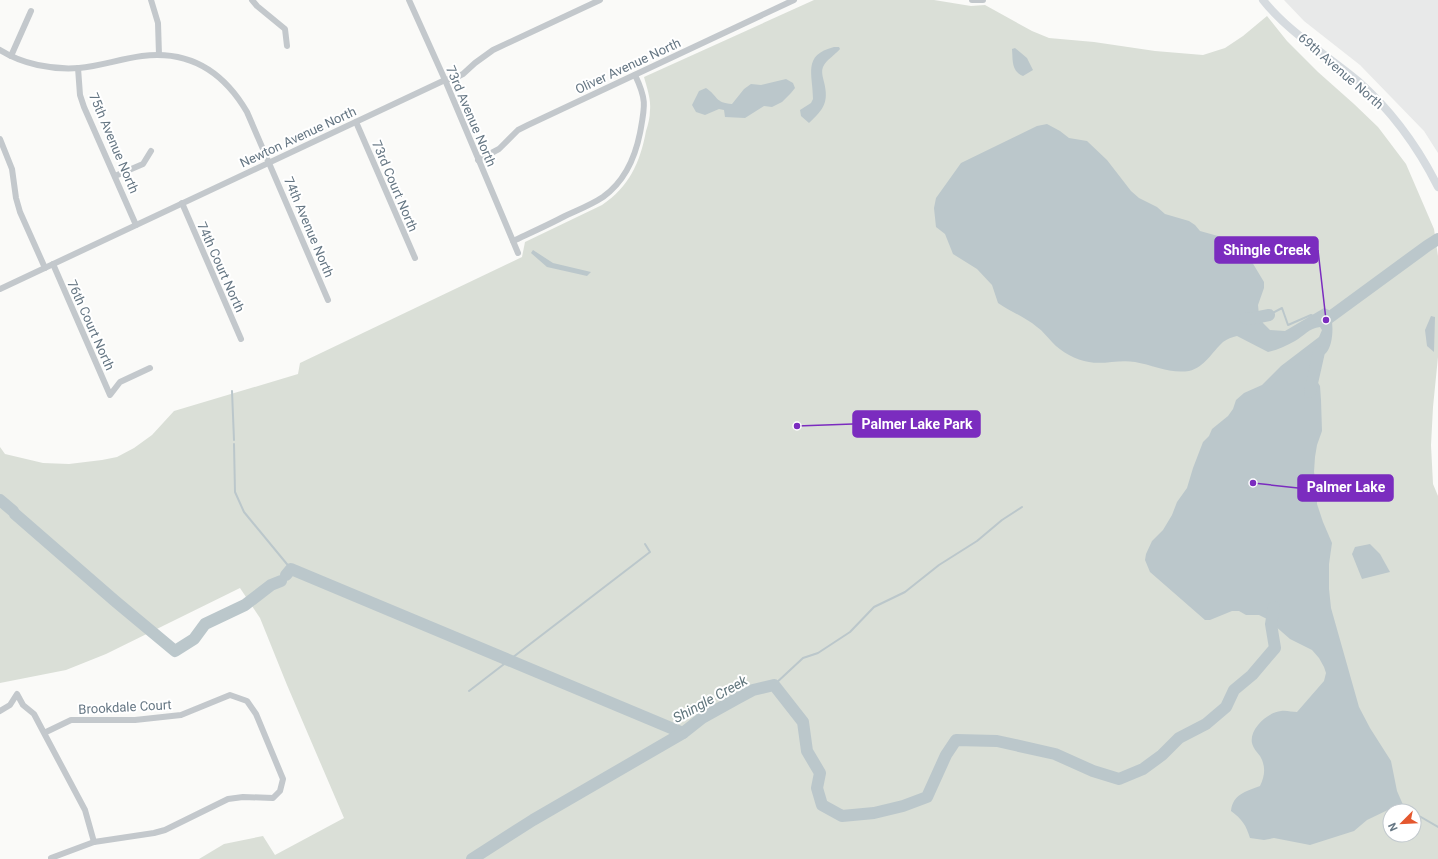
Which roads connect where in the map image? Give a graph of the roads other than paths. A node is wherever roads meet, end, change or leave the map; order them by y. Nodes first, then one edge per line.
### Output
1 (151, 0) edge
2 (252, 0) edge
3 (409, 0) edge
4 (600, 0) edge
5 (794, 0) edge
6 (972, 0) edge
7 (983, 0) edge
8 (1264, 0) edge
9 (32, 11) dead end
10 (287, 46) dead end
11 (0, 50) edge
12 (159, 55) junction
13 (11, 56) junction
14 (78, 68) junction
15 (635, 75) junction
16 (445, 80) junction
17 (356, 122) junction
18 (0, 139) edge
19 (151, 151) dead end
20 (478, 160) junction
21 (269, 162) junction
22 (115, 176) junction
23 (1438, 187) edge
24 (182, 203) junction
25 (136, 225) junction
26 (513, 241) junction
27 (518, 253) dead end
28 (415, 258) dead end
29 (53, 264) junction
30 (45, 268) junction
31 (0, 289) edge
32 (328, 300) dead end
33 (240, 339) dead end
34 (150, 368) dead end
35 (0, 712) edge
36 (44, 733) junction
37 (94, 842) junction
38 (51, 858) dead end

1 - 12 street
2 - 10 street
3 - 16 street, 73rd Avenue North
4 - 16 street, Newton Avenue North
5 - 15 street, Oliver Avenue North
6 - 7 street
8 - 23 street, 69th Avenue North
9 - 13 street
11 - 13 street, 74th Avenue North
12 - 14 street, 74th Avenue North
12 - 21 street, 74th Avenue North
13 - 14 street, 74th Avenue North
14 - 22 street, 75th Avenue North
15 - 20 street, Oliver Avenue North
15 - 26 street
16 - 17 street, Newton Avenue North
16 - 20 street, 73rd Avenue North
17 - 21 street, Newton Avenue North
17 - 28 street, 73rd Court North
18 - 30 street
19 - 22 street
20 - 26 street, 73rd Avenue North
21 - 24 street, Newton Avenue North
21 - 32 street, 74th Avenue North
22 - 25 street, 75th Avenue North
24 - 25 street, Newton Avenue North
24 - 33 street, 74th Court North
25 - 29 street, Newton Avenue North
26 - 27 street, 73rd Avenue North
29 - 30 street, Newton Avenue North
29 - 34 street, 76th Court North
30 - 31 street, Newton Avenue North
35 - 36 street
36 - 37 street
36 - 37 street, Brookdale Court
37 - 38 street

